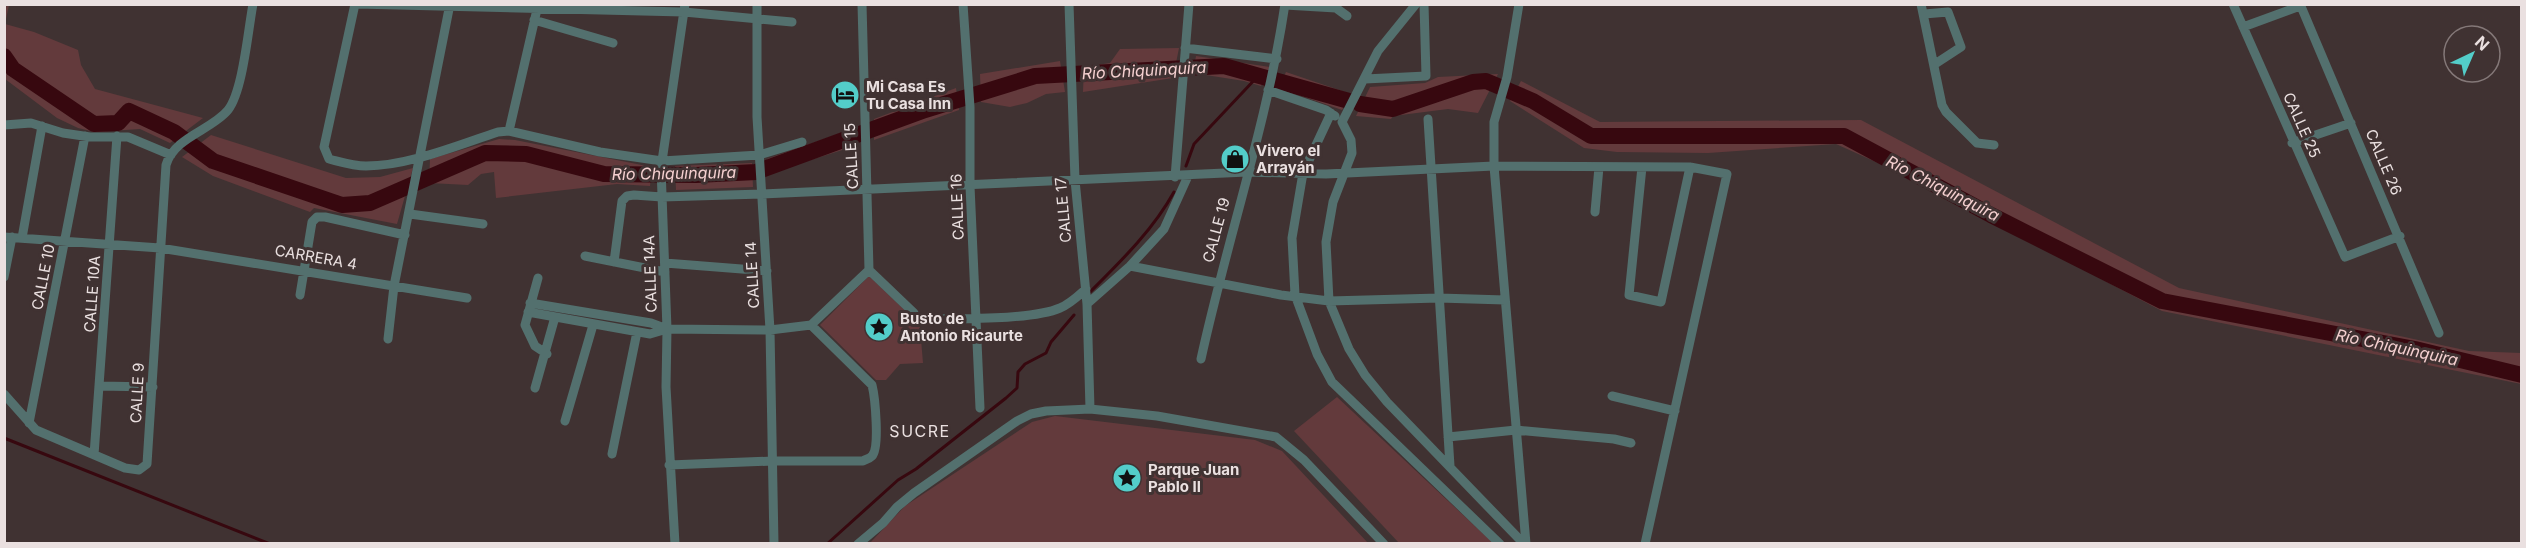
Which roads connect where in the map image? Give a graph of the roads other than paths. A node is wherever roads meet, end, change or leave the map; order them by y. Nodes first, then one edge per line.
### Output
1 (253, 4) edge
2 (356, 4) edge
3 (758, 4) edge
4 (862, 4) edge
5 (963, 4) edge
6 (1189, 4) edge
7 (1416, 4) edge
8 (1424, 4) edge
9 (1519, 4) edge
10 (2233, 4) edge
11 (1286, 5) edge
12 (2300, 5) edge
13 (450, 6) edge
14 (1069, 6) edge
15 (538, 7) edge
16 (685, 8) edge
17 (1922, 9) edge
18 (1347, 16) dead end
19 (757, 18) junction
20 (534, 20) junction
21 (792, 22) dead end
22 (2243, 27) junction
23 (613, 43) dead end
24 (1184, 53) junction
25 (1277, 59) junction
26 (1935, 64) junction
27 (1365, 79) junction
28 (1269, 87) junction
29 (1331, 113) junction
30 (1428, 119) dead end
31 (1342, 122) junction
32 (2351, 123) junction
33 (4, 124) edge
34 (42, 126) junction
35 (509, 131) junction
36 (85, 136) junction
37 (117, 136) junction
38 (802, 142) dead end
39 (2292, 142) junction
40 (1994, 145) dead end
41 (174, 152) junction
42 (422, 156) junction
43 (759, 159) junction
44 (662, 165) junction
45 (1494, 166) junction
46 (1599, 167) junction
47 (1642, 167) junction
48 (1690, 167) junction
49 (1431, 169) junction
50 (1247, 172) junction
51 (1303, 173) junction
52 (1343, 173) junction
53 (1188, 176) junction
54 (1175, 177) junction
55 (1075, 180) junction
56 (970, 185) junction
57 (867, 188) junction
58 (762, 194) junction
59 (662, 197) junction
60 (1595, 212) dead end
61 (410, 214) junction
62 (483, 224) dead end
63 (405, 235) junction
64 (2400, 236) junction
65 (13, 237) edge
66 (65, 241) junction
67 (111, 244) junction
68 (160, 248) junction
69 (585, 256) dead end
70 (614, 262) junction
71 (1130, 266) junction
72 (665, 268) junction
73 (304, 270) junction
74 (869, 270) junction
75 (767, 271) junction
76 (4, 278) edge
77 (538, 278) dead end
78 (1217, 283) junction
79 (394, 286) junction
80 (1086, 289) junction
81 (300, 295) dead end
82 (1295, 295) junction
83 (467, 297) dead end
84 (1439, 298) junction
85 (1505, 300) junction
86 (1329, 301) junction
87 (1087, 304) junction
88 (529, 308) junction
89 (555, 317) junction
90 (977, 317) junction
91 (593, 325) junction
92 (811, 325) junction
93 (667, 329) junction
94 (770, 330) junction
95 (637, 332) junction
96 (2439, 333) dead end
97 (388, 339) dead end
98 (547, 354) junction
99 (1201, 358) dead end
100 (100, 386) junction
101 (153, 387) junction
102 (535, 388) dead end
103 (4, 394) edge
104 (1612, 396) dead end
105 (980, 408) dead end
106 (1090, 409) junction
107 (1675, 411) junction
108 (565, 421) dead end
109 (29, 423) junction
110 (1516, 430) junction
111 (1449, 437) junction
112 (1631, 443) dead end
113 (612, 454) dead end
114 (94, 455) junction
115 (773, 461) junction
116 (669, 465) junction
117 (1450, 466) junction
118 (675, 543) edge
119 (774, 543) edge
120 (858, 543) edge
121 (1384, 543) edge
122 (1500, 543) edge
123 (1525, 543) edge
124 (1645, 543) edge

1 - 41 street
2 - 13 street
2 - 42 street
3 - 19 street, CALLE 14
4 - 57 street, CALLE 15
5 - 56 street, CALLE 16
6 - 24 street
7 - 27 street
8 - 27 street
9 - 45 street
10 - 22 street, CALLE 25
11 - 18 street
11 - 25 street, CALLE 19
12 - 22 street
12 - 32 street, CALLE 26
13 - 15 street
13 - 42 street
14 - 55 street, CALLE 17
15 - 16 street
15 - 20 street
16 - 19 street
16 - 44 street, CALLE 14A
17 - 26 street
17 - 26 street
19 - 21 street
19 - 43 street, CALLE 14
20 - 23 street
20 - 35 street
22 - 39 street, CALLE 25
24 - 25 street
24 - 54 street
25 - 28 street, CALLE 19
26 - 40 street
27 - 31 street
28 - 29 street
28 - 50 street, CALLE 19
29 - 31 street
29 - 51 street
30 - 49 street
31 - 52 street
32 - 39 street
32 - 64 street, CALLE 26
33 - 34 street
34 - 36 street
34 - 65 street
35 - 42 street
35 - 44 street
36 - 37 street
36 - 66 street, CALLE 10
37 - 41 street
37 - 67 street, CALLE 10A
38 - 43 street
39 - 64 street, CALLE 25
41 - 68 street, CALLE 9
42 - 61 street
43 - 44 street
43 - 58 street, CALLE 14
44 - 59 street, CALLE 14A
45 - 46 street
45 - 49 street
45 - 85 street
46 - 47 street
46 - 60 street
47 - 48 street
47 - 48 street
48 - 107 street
49 - 52 street
49 - 84 street
50 - 51 street
50 - 53 street
50 - 78 street, CALLE 19
51 - 52 street
51 - 82 street
52 - 86 street
53 - 54 street
53 - 71 street
54 - 55 street
55 - 56 street
55 - 80 street, CALLE 17
56 - 57 street
56 - 90 street, CALLE 16
57 - 58 street
57 - 74 street, CALLE 15
58 - 59 street
58 - 75 street, CALLE 14
59 - 70 street
59 - 72 street, CALLE 14A
61 - 62 street
61 - 63 street
63 - 73 street
63 - 79 street
64 - 96 street, CALLE 26
65 - 66 street, CARRERA 4
65 - 76 street
66 - 67 street, CARRERA 4
66 - 109 street, CALLE 10
67 - 68 street, CARRERA 4
67 - 100 street, CALLE 10A
68 - 73 street, CARRERA 4
68 - 101 street, CALLE 9
69 - 70 street
70 - 72 street
71 - 78 street
71 - 87 street
72 - 75 street
72 - 93 street, CALLE 14A
73 - 79 street, CARRERA 4
73 - 81 street
74 - 90 street
74 - 92 street
75 - 94 street, CALLE 14
77 - 88 street
78 - 82 street
78 - 99 street, CALLE 19
79 - 83 street, CARRERA 4
79 - 97 street
80 - 87 street, CALLE 17
80 - 90 street
82 - 86 street
82 - 122 street
84 - 85 street
84 - 86 street
84 - 111 street
85 - 110 street
86 - 117 street
87 - 106 street, CALLE 17
88 - 89 street
88 - 93 street
88 - 98 street
89 - 91 street
89 - 98 street
90 - 105 street, CALLE 16
91 - 95 street
91 - 108 street
92 - 94 street
92 - 115 street
93 - 94 street
93 - 95 street
93 - 116 street, CALLE 14A
94 - 115 street, CALLE 14
95 - 113 street
98 - 102 street
100 - 101 street
100 - 114 street, CALLE 10A
101 - 114 street, CALLE 9
103 - 109 street, CALLE 9
104 - 107 street
106 - 120 street
106 - 121 street
107 - 124 street
109 - 114 street, CALLE 9
110 - 111 street
110 - 112 street
110 - 123 street
111 - 117 street
115 - 116 street
115 - 119 street, CALLE 14
116 - 118 street, CALLE 14A
117 - 123 street

